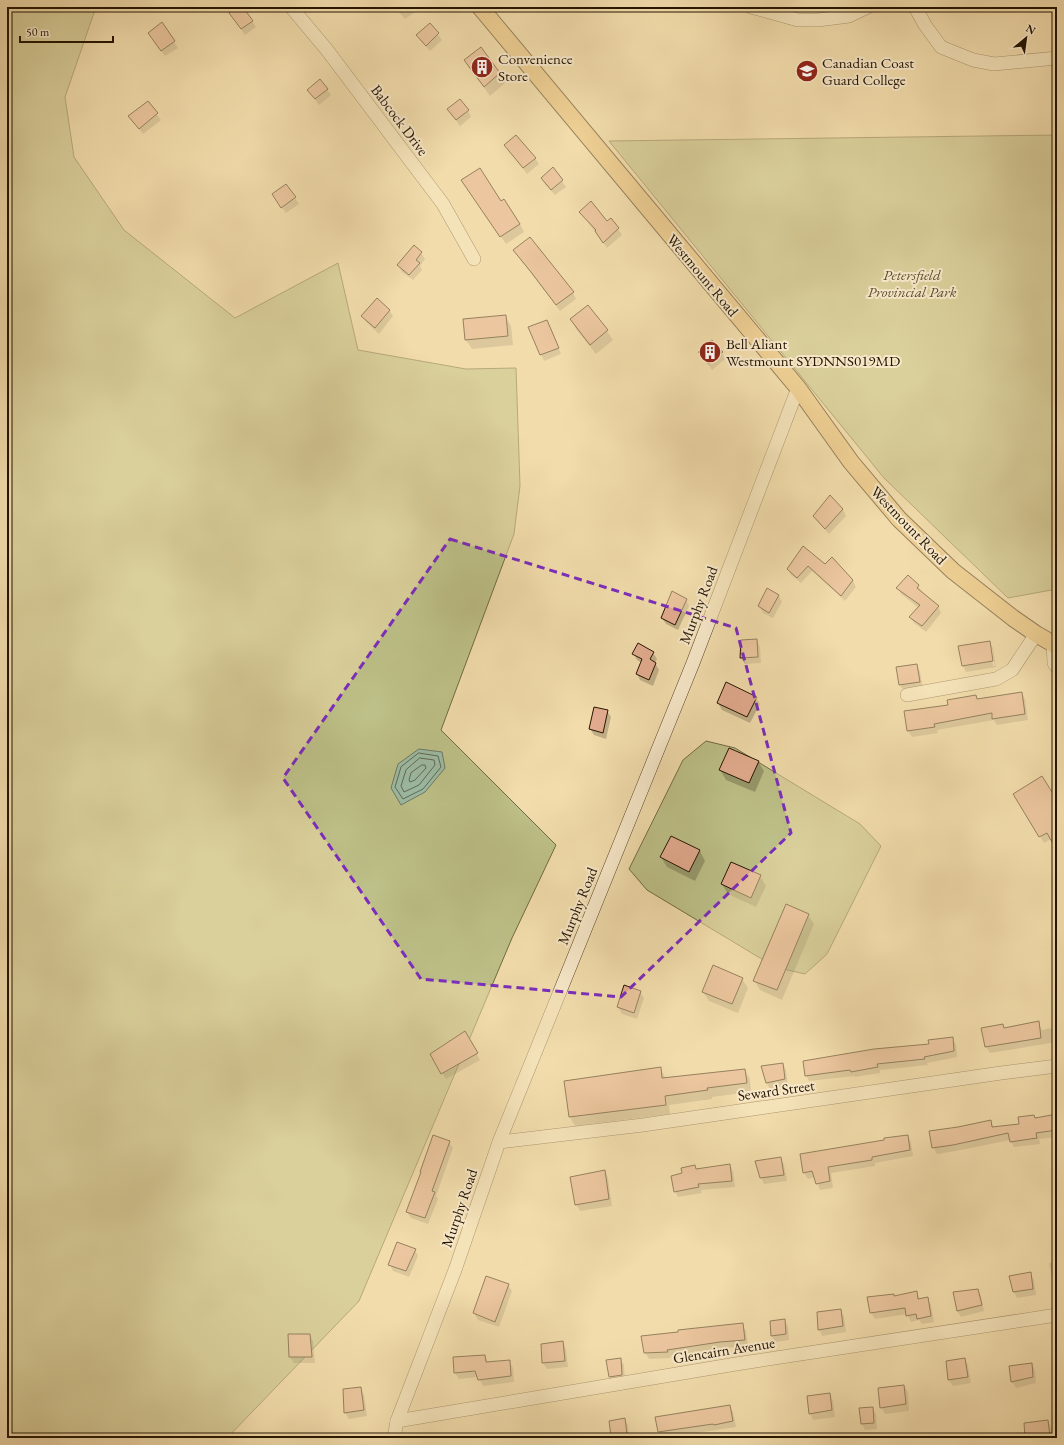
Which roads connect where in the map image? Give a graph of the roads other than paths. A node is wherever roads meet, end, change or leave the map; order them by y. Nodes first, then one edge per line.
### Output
1 (291, 7) edge
2 (480, 7) edge
3 (751, 7) edge
4 (868, 7) edge
5 (914, 7) edge
6 (1057, 58) edge
7 (474, 259) dead end
8 (798, 388) junction
9 (1036, 634) junction
10 (1055, 645) edge
11 (1057, 667) edge
12 (907, 695) dead end
13 (1057, 1066) edge
14 (500, 1142) junction
15 (1057, 1315) edge
16 (397, 1421) junction
17 (394, 1438) edge

1 - 7 street, Babcock Drive
2 - 8 main road, Westmount Road
3 - 4 street
5 - 6 street
8 - 9 main road, Westmount Road
8 - 14 street, Murphy Road
9 - 10 main road, Westmount Road
9 - 12 street
10 - 11 street
13 - 14 street, Seward Street
14 - 16 street, Murphy Road
15 - 16 street, Glencairn Avenue
16 - 17 street, Murphy Road

